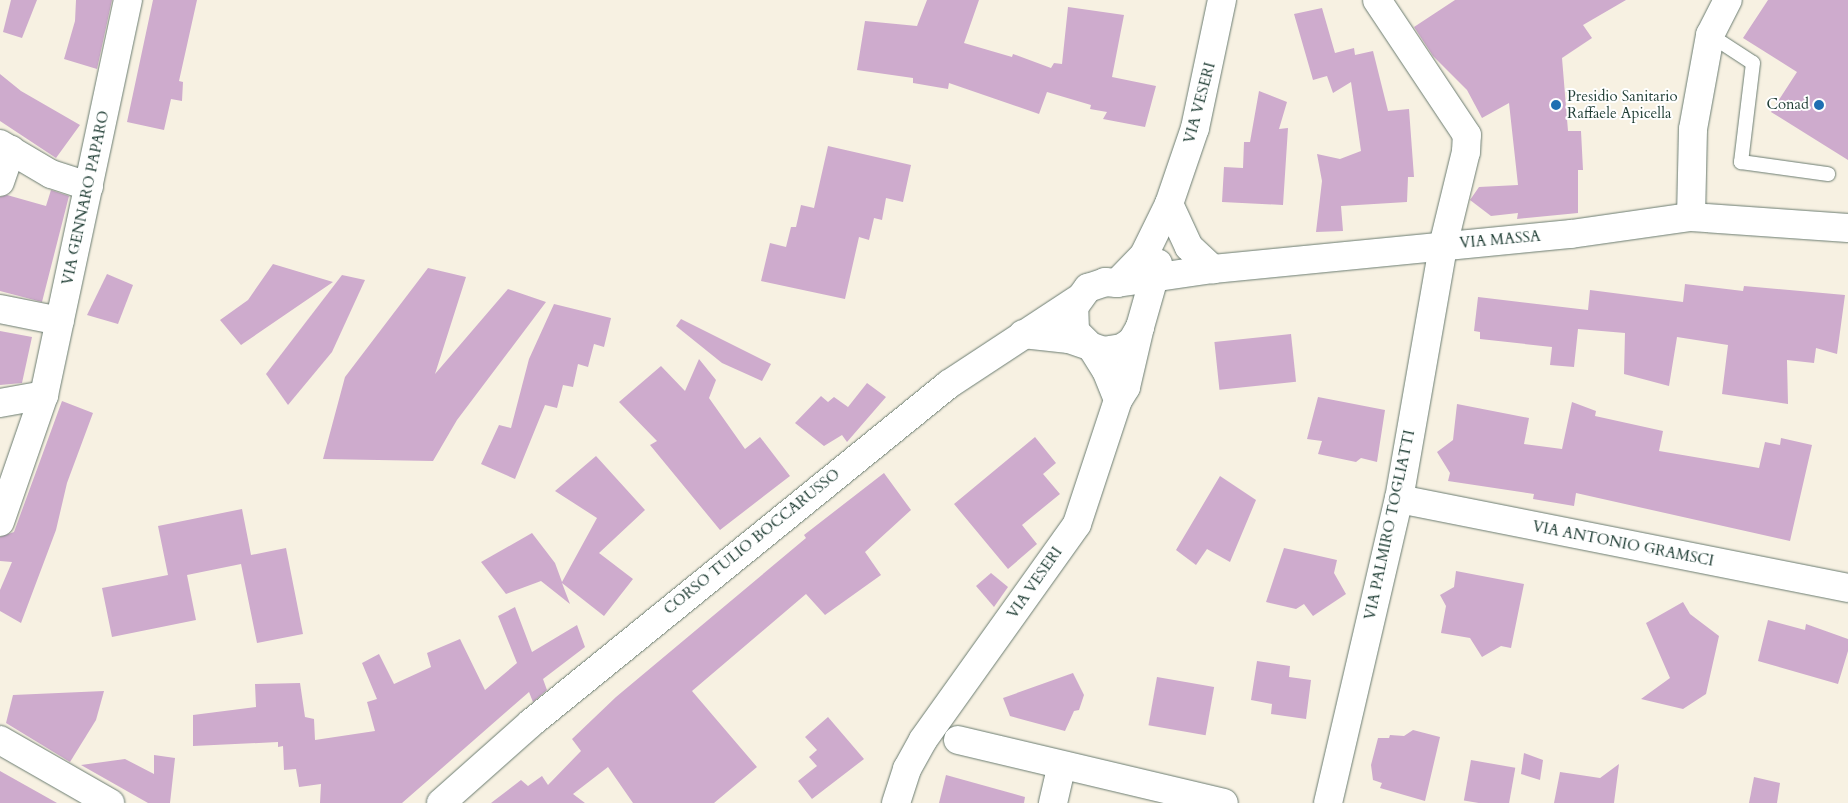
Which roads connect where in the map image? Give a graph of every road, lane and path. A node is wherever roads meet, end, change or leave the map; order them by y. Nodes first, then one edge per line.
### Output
1 (128, 0) edge
2 (1222, 0) edge
3 (1377, 0) edge
4 (1728, 0) edge
5 (1710, 34) junction
6 (5, 147) edge
7 (1828, 174) dead end
8 (0, 182) edge
9 (89, 186) junction
10 (1169, 204) junction
11 (1691, 217) junction
12 (1848, 228) edge
13 (1443, 246) junction
14 (1213, 269) junction
15 (1152, 279) junction
16 (1117, 284) junction
17 (1078, 300) junction
18 (0, 309) edge
19 (60, 321) junction
20 (1141, 322) junction
21 (1023, 334) junction
22 (1092, 348) junction
23 (44, 395) junction
24 (1118, 400) junction
25 (0, 403) edge
26 (1399, 499) junction
27 (0, 522) edge
28 (1848, 588) edge
29 (0, 740) edge
30 (958, 740) dead end
31 (1060, 767) junction
32 (110, 803) edge
33 (441, 803) edge
34 (896, 803) edge
35 (1053, 803) edge
36 (1224, 803) edge
37 (1328, 803) edge

1 - 9 street, VIA GENNARO PAPARO
2 - 10 street, VIA VESERI
3 - 13 street, VIA PALMIRO TOGLIATTI
4 - 5 street
5 - 7 lane
5 - 11 street
6 - 8 street
6 - 9 street
9 - 19 street, VIA GENNARO PAPARO
10 - 14 street
10 - 15 street, VIA VESERI
10 - 16 street, VIA VESERI
11 - 12 street, VIA MASSA
11 - 13 street, VIA MASSA
13 - 14 street, VIA MASSA
13 - 26 street, VIA PALMIRO TOGLIATTI
14 - 15 street, VIA MASSA
15 - 16 street, VIA MASSA
15 - 20 street, VIA VESERI
16 - 17 street
16 - 20 street
17 - 21 street, CORSO TULIO BOCCARUSSO
17 - 22 street
18 - 19 street
19 - 23 street, VIA GENNARO PAPARO
20 - 22 street
20 - 24 street, VIA VESERI
21 - 22 street
21 - 33 street, CORSO TULIO BOCCARUSSO
22 - 24 street
23 - 25 street
23 - 27 street, VIA GENNARO PAPARO
24 - 34 street, VIA VESERI
26 - 28 street, VIA ANTONIO GRAMSCI
26 - 37 street, VIA PALMIRO TOGLIATTI
29 - 32 street
30 - 31 street
31 - 35 street
31 - 36 street

